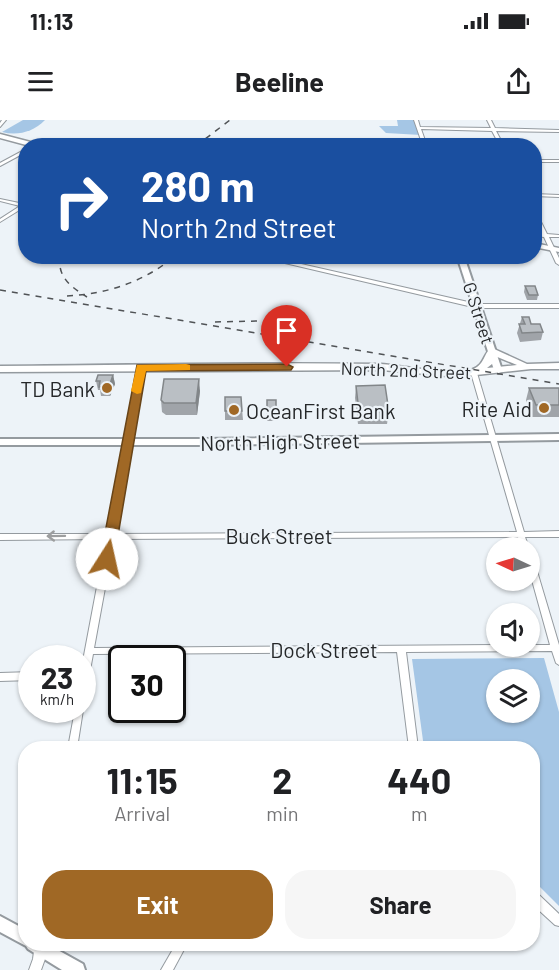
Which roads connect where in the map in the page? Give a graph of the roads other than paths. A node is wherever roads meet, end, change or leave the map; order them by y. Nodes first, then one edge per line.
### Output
1 (4, 120) edge
2 (416, 120) edge
3 (489, 120) edge
4 (0, 126) edge
5 (419, 128) junction
6 (494, 129) junction
7 (559, 131) edge
8 (0, 136) edge
9 (422, 138) edge
10 (498, 138) edge
11 (18, 140) edge
12 (18, 155) edge
13 (542, 161) edge
14 (559, 161) edge
15 (0, 165) edge
16 (542, 195) edge
17 (559, 196) edge
18 (0, 200) edge
19 (18, 204) edge
20 (18, 209) edge
21 (0, 221) edge
22 (542, 228) edge
23 (542, 236) edge
24 (546, 236) junction
25 (559, 236) edge
26 (556, 249) edge
27 (559, 263) edge
28 (292, 264) edge
29 (463, 264) edge
30 (477, 306) junction
31 (559, 306) edge
32 (492, 351) junction
33 (534, 366) junction
34 (559, 366) edge
35 (141, 368) junction
36 (0, 369) edge
37 (498, 370) junction
38 (474, 373) junction
39 (559, 437) edge
40 (493, 438) junction
41 (128, 441) junction
42 (0, 442) edge
43 (521, 534) junction
44 (559, 534) edge
45 (111, 536) junction
46 (0, 537) edge
47 (522, 537) edge
48 (539, 591) edge
49 (91, 645) edge
50 (557, 648) edge
51 (401, 649) junction
52 (96, 651) edge
53 (559, 661) edge
54 (18, 676) edge
55 (0, 677) edge
56 (77, 723) edge
57 (73, 741) edge
58 (413, 741) edge
59 (540, 903) edge
60 (559, 921) edge
61 (0, 924) edge
62 (18, 934) edge
63 (37, 951) edge
64 (47, 951) edge
65 (178, 951) edge
66 (35, 970) edge
67 (77, 970) edge
68 (167, 970) edge

1 - 4 street
2 - 5 street
3 - 6 street
5 - 6 street
5 - 9 street
6 - 7 street
6 - 10 street
8 - 11 main road
12 - 15 street
13 - 14 street
16 - 17 street
18 - 19 street
20 - 21 street
22 - 24 street
23 - 24 street
24 - 25 street
24 - 26 street
26 - 27 street
28 - 30 street
29 - 30 street, G Street
30 - 31 street
30 - 32 street, G Street
32 - 33 main road
32 - 37 street, G Street
32 - 38 main road
33 - 34 main road, North 2nd Street
33 - 37 main road, North 2nd Street
35 - 36 main road, North 2nd Street
35 - 38 main road, North 2nd Street
35 - 41 street
37 - 38 main road, North 2nd Street
38 - 40 street
39 - 40 street, North High Street
40 - 41 street, North High Street
40 - 43 street
41 - 42 street, North High Street
41 - 45 street
43 - 44 street, Buck Street
43 - 45 street, Buck Street
43 - 47 street
45 -> 46 street, Buck Street
45 - 49 street
48 - 50 street
50 - 51 street, Dock Street
50 - 53 street
51 - 52 street, Dock Street
51 - 58 street
54 - 55 street
56 - 57 street
59 - 60 street
61 - 62 street
63 - 66 street
64 - 67 street
65 - 68 street

